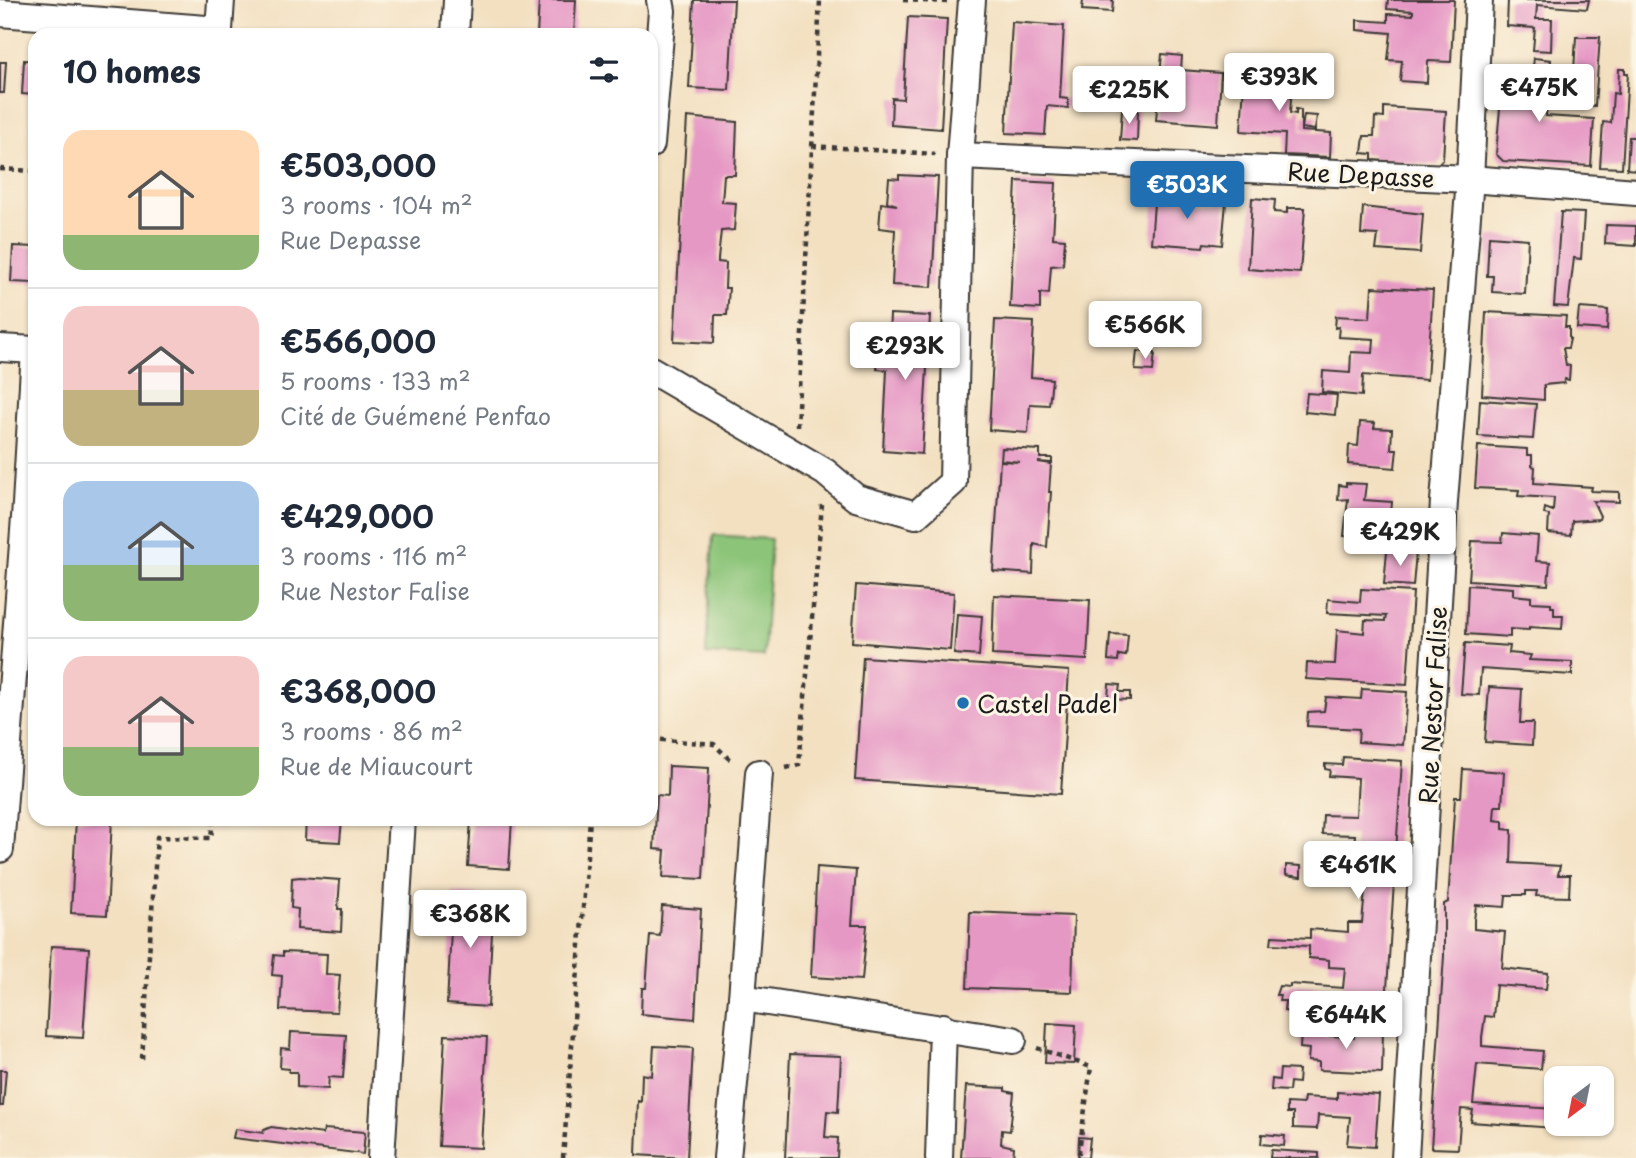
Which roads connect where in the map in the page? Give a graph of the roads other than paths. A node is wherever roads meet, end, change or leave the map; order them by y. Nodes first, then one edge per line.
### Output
1 (221, 0) edge
2 (457, 0) edge
3 (660, 0) edge
4 (1479, 0) edge
5 (972, 2) edge
6 (0, 13) edge
7 (193, 28) edge
8 (219, 28) edge
9 (455, 28) edge
10 (658, 59) edge
11 (960, 156) junction
12 (1470, 179) junction
13 (1636, 192) edge
14 (0, 348) edge
15 (28, 350) edge
16 (658, 374) edge
17 (28, 470) edge
18 (759, 773) road end
19 (402, 826) edge
20 (0, 849) edge
21 (742, 998) junction
22 (943, 1027) junction
23 (1013, 1040) road end
24 (381, 1158) edge
25 (727, 1158) edge
26 (939, 1158) edge
27 (1405, 1158) edge

1 - 8 street
2 - 9 street
3 - 10 street
4 - 12 street, Rue Nestor Falise
5 - 11 street
6 - 7 street
11 - 12 street, Rue Depasse
11 - 16 street
12 - 13 street, Rue Depasse
12 - 27 street, Rue Nestor Falise
14 - 15 street
17 - 20 street
18 - 21 street
19 - 24 street
21 - 22 street
21 - 25 street
22 - 23 street
22 - 26 street

